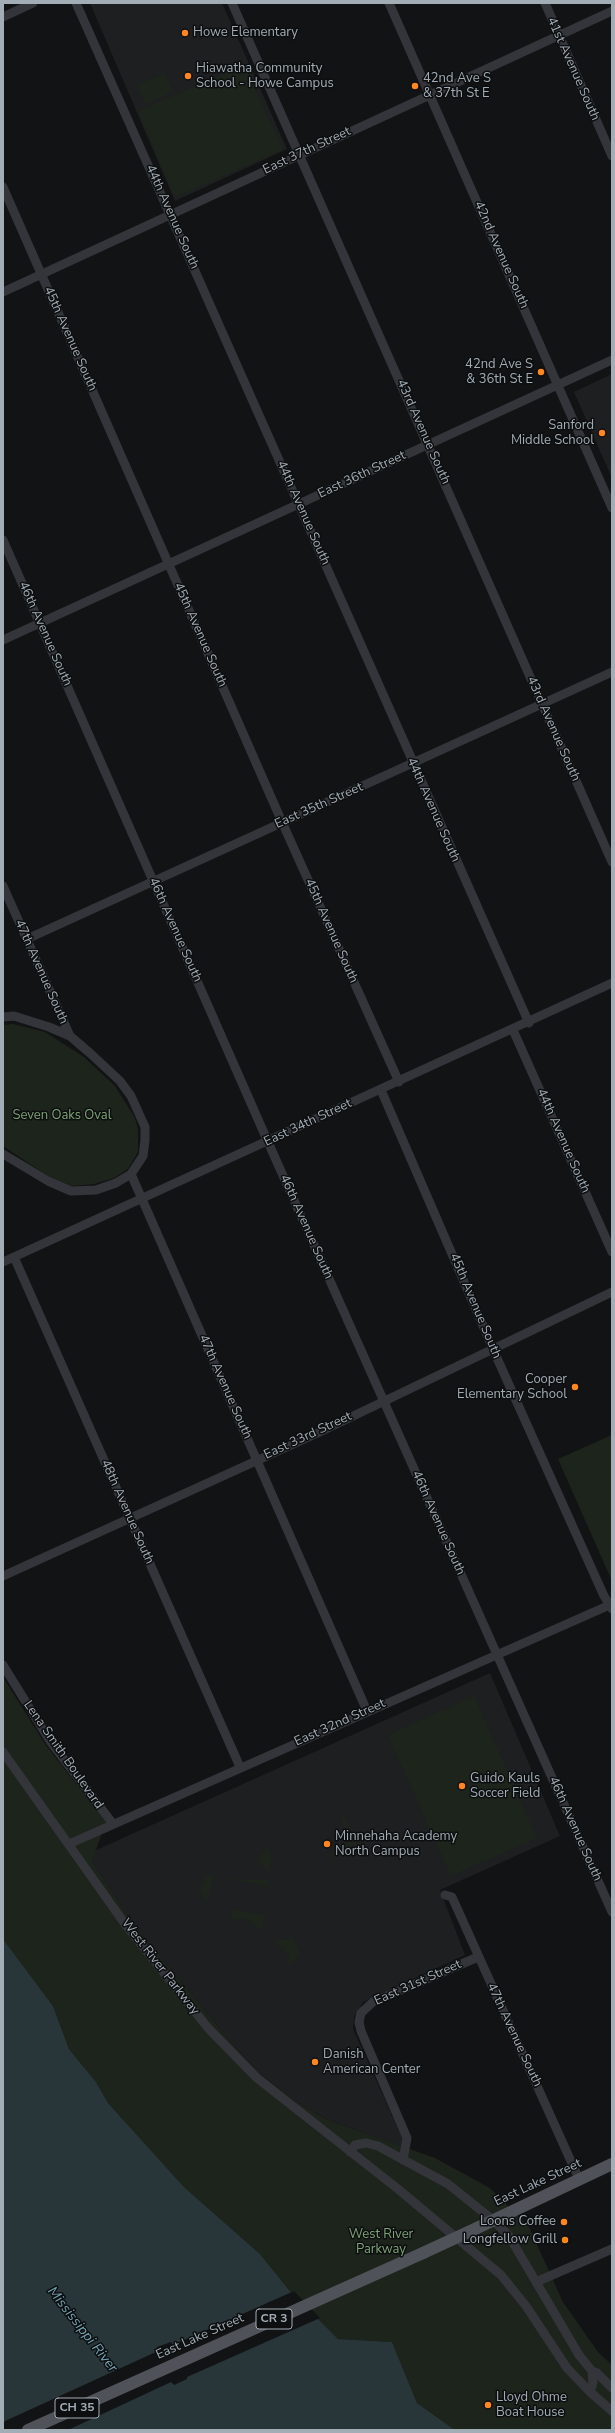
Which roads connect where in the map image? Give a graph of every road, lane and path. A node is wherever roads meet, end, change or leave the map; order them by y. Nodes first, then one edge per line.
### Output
1 (33, 3) edge
2 (76, 3) edge
3 (232, 3) edge
4 (389, 3) edge
5 (545, 3) edge
6 (612, 11) edge
7 (3, 16) edge
8 (558, 36) junction
9 (429, 94) junction
10 (300, 155) junction
11 (612, 156) edge
12 (3, 188) edge
13 (171, 214) junction
14 (41, 274) junction
15 (3, 292) edge
16 (612, 360) edge
17 (558, 385) junction
18 (429, 444) junction
19 (300, 504) junction
20 (612, 508) edge
21 (3, 540) edge
22 (168, 564) junction
23 (40, 623) junction
24 (3, 640) edge
25 (612, 672) edge
26 (542, 704) junction
27 (413, 764) junction
28 (282, 822) junction
29 (612, 862) edge
30 (154, 882) junction
31 (3, 889) edge
32 (27, 939) junction
33 (612, 983) edge
34 (3, 1017) edge
35 (529, 1023) junction
36 (514, 1030) junction
37 (70, 1036) junction
38 (400, 1082) junction
39 (381, 1090) junction
40 (268, 1142) junction
41 (3, 1154) edge
42 (131, 1174) junction
43 (142, 1200) junction
44 (612, 1252) edge
45 (14, 1257) junction
46 (3, 1262) edge
47 (612, 1292) edge
48 (493, 1348) junction
49 (383, 1401) junction
50 (258, 1460) junction
51 (130, 1519) junction
52 (3, 1576) edge
53 (611, 1606) edge
54 (497, 1654) junction
55 (3, 1665) edge
56 (367, 1711) junction
57 (3, 1752) edge
58 (240, 1767) junction
59 (113, 1824) junction
60 (69, 1844) junction
61 (445, 1895) dead end
62 (610, 1900) edge
63 (612, 1912) edge
64 (478, 1956) junction
65 (350, 2152) junction
66 (403, 2160) junction
67 (612, 2164) edge
68 (579, 2179) junction
69 (493, 2220) junction
70 (612, 2249) edge
71 (536, 2282) junction
72 (592, 2371) junction
73 (126, 2385) joint
74 (612, 2388) edge
75 (590, 2392) junction
76 (612, 2411) edge
77 (28, 2430) edge

1 - 7 street
2 - 13 street, 44th Avenue South
3 - 10 street, 43rd Avenue South
4 - 9 street, 42nd Avenue South
5 - 8 street, 41st Avenue South
6 - 8 street, East 37th Street
8 - 9 street, East 37th Street
8 - 11 street, 41st Avenue South
9 - 10 street, East 37th Street
9 - 17 street, 42nd Avenue South
10 - 13 street, East 37th Street
10 - 18 street, 43rd Avenue South
12 - 14 street, 45th Avenue South
13 - 14 street, East 37th Street
13 - 19 street, 44th Avenue South
14 - 15 street, East 37th Street
14 - 22 street, 45th Avenue South
16 - 17 street, East 36th Street
17 - 18 street, East 36th Street
17 - 20 street, 42nd Avenue South
18 - 19 street, East 36th Street
18 - 26 street, 43rd Avenue South
19 - 22 street, East 36th Street
19 - 27 street, 44th Avenue South
21 - 23 street, 46th Avenue South
22 - 23 street, East 36th Street
22 - 28 street, 45th Avenue South
23 - 24 street, East 36th Street
23 - 30 street, 46th Avenue South
25 - 26 street, East 35th Street
26 - 27 street, East 35th Street
26 - 29 street, 43rd Avenue South
27 - 28 street, East 35th Street
27 - 35 street, 44th Avenue South
28 - 30 street, East 35th Street
28 - 38 street, 45th Avenue South
30 - 32 street, East 35th Street
30 - 40 street, 46th Avenue South
31 - 32 street, 47th Avenue South
32 - 37 street, 47th Avenue South
33 - 35 street, East 34th Street
34 - 37 street
35 - 36 street, East 34th Street
36 - 38 street, East 34th Street
36 - 44 street, 44th Avenue South
37 - 42 street
38 - 39 street, East 34th Street
39 - 40 street, East 34th Street
39 - 48 street, 45th Avenue South
40 - 43 street, East 34th Street
40 - 49 street, 46th Avenue South
41 - 42 street
42 - 43 street, 47th Avenue South
43 - 45 street, East 34th Street
43 - 50 street, 47th Avenue South
45 - 46 street, East 34th Street
45 - 51 street, 48th Avenue South
47 - 48 street, East 33rd Street
48 - 49 street, East 33rd Street
48 - 53 street, 45th Avenue South
49 - 50 street, East 33rd Street
49 - 54 street, 46th Avenue South
50 - 51 street, East 33rd Street
50 - 56 street, 47th Avenue South
51 - 52 street, East 33rd Street
51 - 58 street, 48th Avenue South
53 - 54 street, East 32nd Street
54 - 56 street, East 32nd Street
54 - 62 street, 46th Avenue South
55 - 59 street, Lena Smith Boulevard
56 - 58 street, East 32nd Street
57 - 60 street, West River Parkway
58 - 59 street, East 32nd Street
59 - 60 street, East 32nd Street
60 - 65 street, West River Parkway
61 - 64 street, 47th Avenue South
62 - 63 street, 46th Avenue South
64 - 66 street, East 31st Street
64 - 68 street, 47th Avenue South
65 - 66 street
65 - 75 street, West River Parkway
66 - 69 street
67 - 68 main road, East Lake Street / CR 3
68 - 69 main road, East Lake Street / CR 3
69 - 71 street
69 - 73 main road, East Lake Street / CR 3, bridge
70 - 71 street
71 - 72 street
72 - 74 street
72 - 75 street
73 - 77 main road, CH 35
75 - 76 street, West River Parkway

